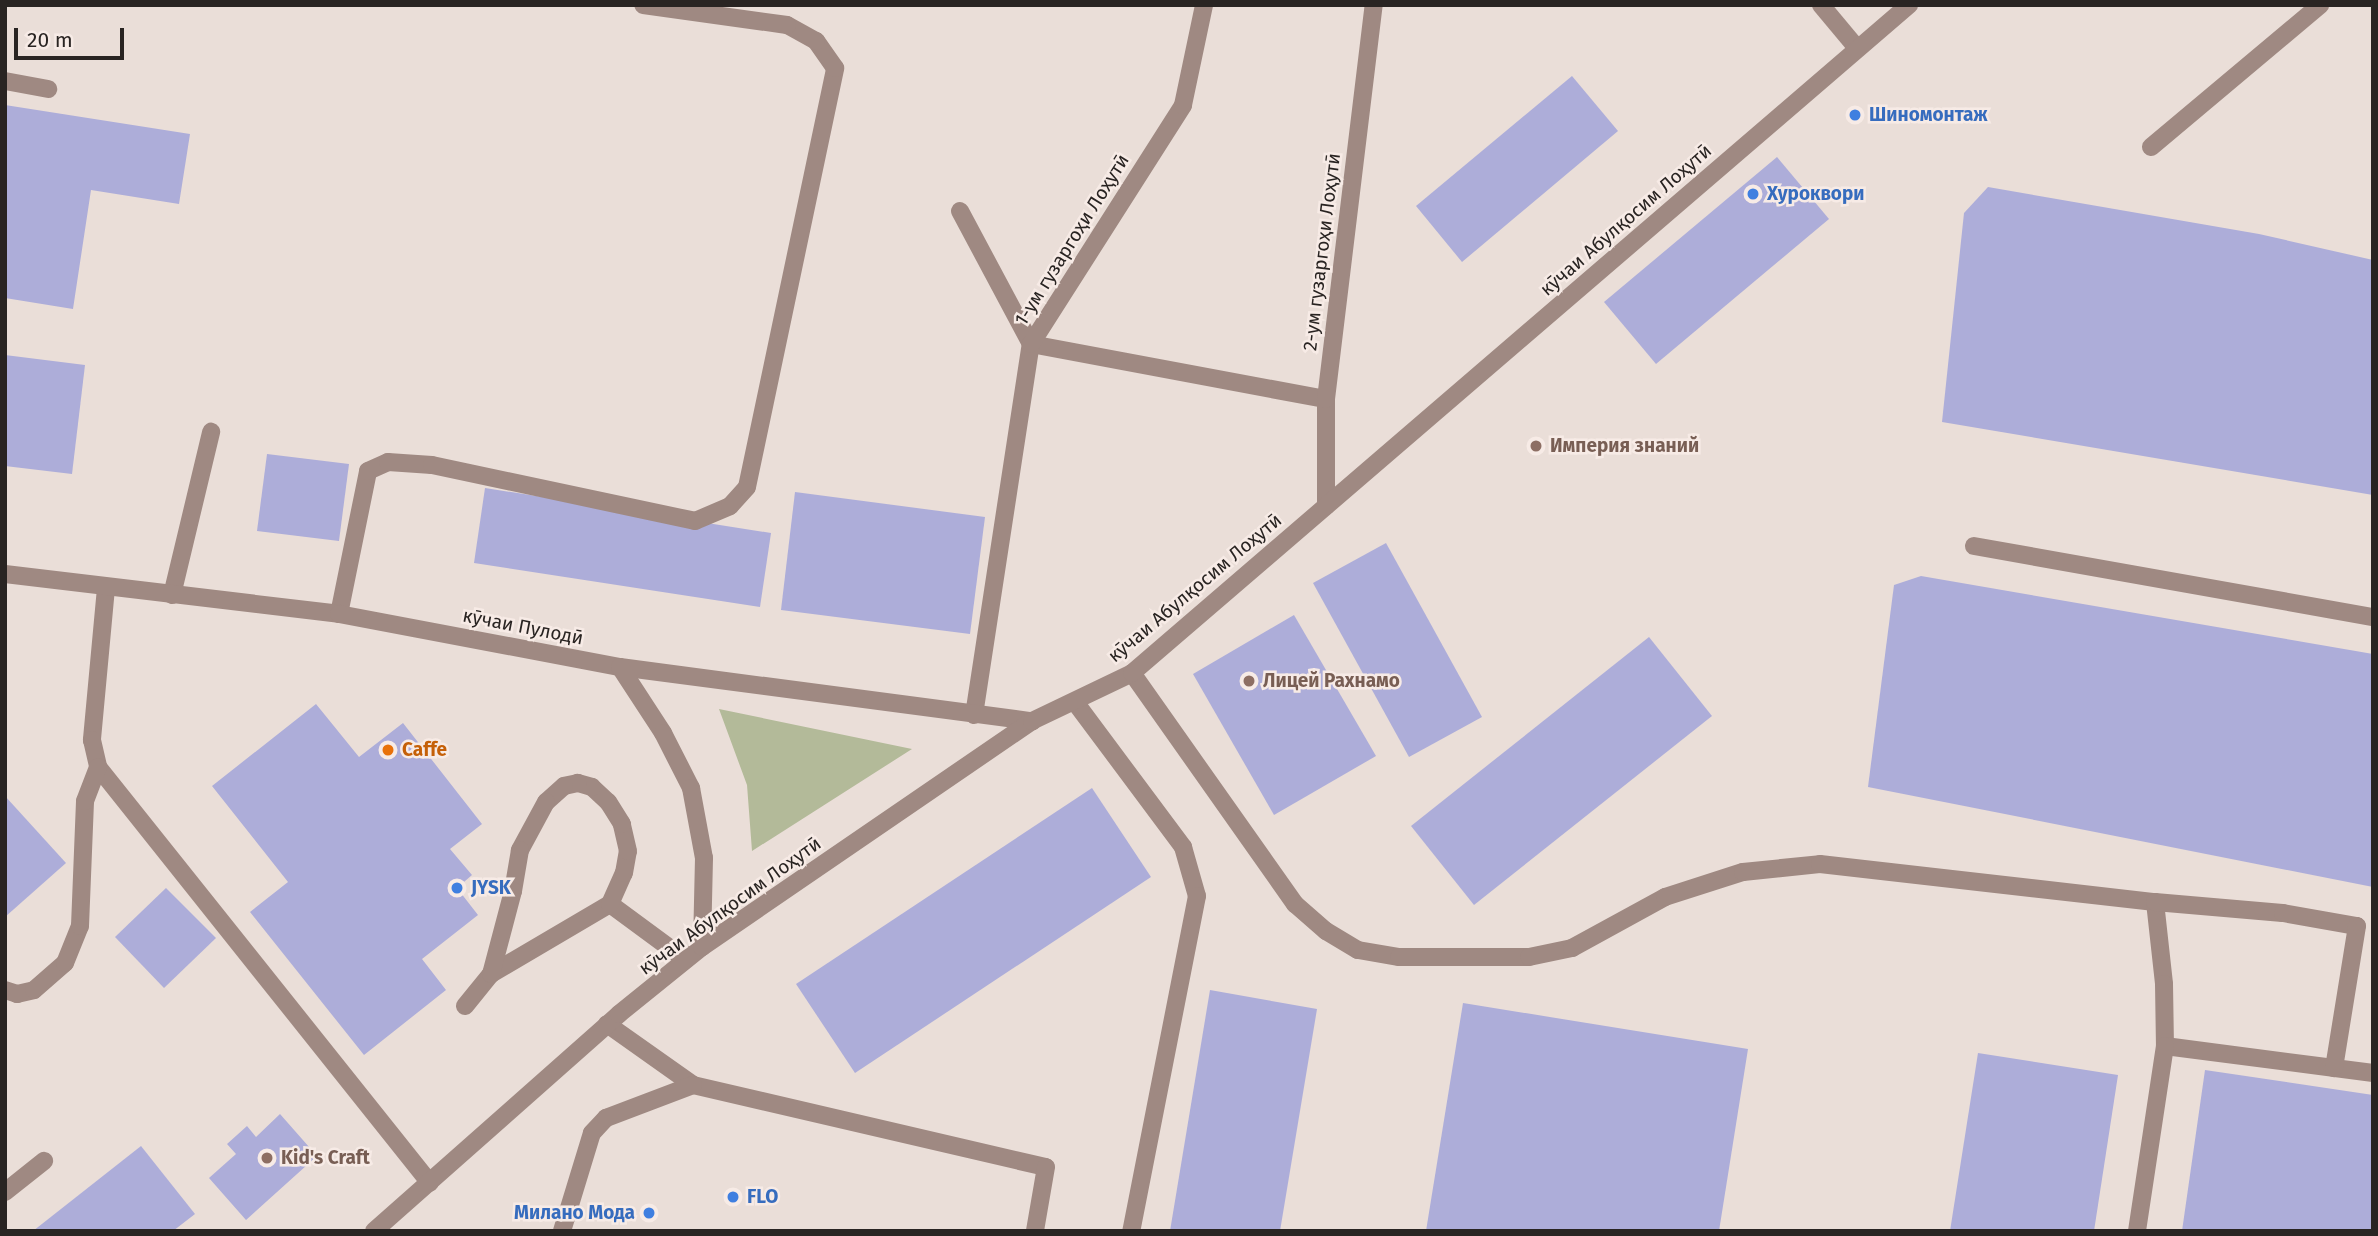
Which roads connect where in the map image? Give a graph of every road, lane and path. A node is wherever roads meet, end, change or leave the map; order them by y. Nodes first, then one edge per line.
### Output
1 (643, 5) edge
2 (1204, 5) edge
3 (1374, 5) edge
4 (1821, 5) edge
5 (1909, 5) edge
6 (2320, 5) edge
7 (1857, 48) junction
8 (5, 81) edge
9 (48, 89) dead end
10 (2151, 147) dead end
11 (960, 211) dead end
12 (1031, 344) junction
13 (1326, 399) junction
14 (211, 432) dead end
15 (1326, 506) junction
16 (1974, 545) dead end
17 (5, 574) edge
18 (106, 588) junction
19 (172, 595) junction
20 (339, 614) junction
21 (2373, 617) edge
22 (620, 667) junction
23 (1132, 673) junction
24 (1075, 702) junction
25 (974, 715) junction
26 (1032, 721) junction
27 (98, 767) junction
28 (2155, 902) junction
29 (610, 904) junction
30 (702, 947) junction
31 (686, 960) junction
32 (491, 974) junction
33 (5, 990) edge
34 (465, 1006) dead end
35 (607, 1024) junction
36 (2165, 1046) junction
37 (2334, 1068) junction
38 (2373, 1073) edge
39 (693, 1085) junction
40 (44, 1161) dead end
41 (430, 1183) junction
42 (5, 1192) edge
43 (374, 1231) edge
44 (562, 1231) edge
45 (1035, 1231) edge
46 (1131, 1231) edge
47 (2137, 1231) edge

1 - 20 street
2 - 12 street, 1-ум гузаргоҳи Лоҳутӣ
3 - 13 street, 2-ум гузаргоҳи Лоҳутӣ
4 - 7 street
5 - 7 street, кӯчаи Абулқосим Лоҳутӣ
6 - 10 street
7 - 15 street, кӯчаи Абулқосим Лоҳутӣ
8 - 9 street
11 - 12 street
12 - 13 street
12 - 25 street, 1-ум гузаргоҳи Лоҳутӣ
13 - 15 street, 2-ум гузаргоҳи Лоҳутӣ
14 - 19 street
15 - 23 street, кӯчаи Абулқосим Лоҳутӣ
16 - 21 street
17 - 18 street, кӯчаи Пулодӣ
18 - 19 street, кӯчаи Пулодӣ
18 - 27 street
19 - 20 street, кӯчаи Пулодӣ
20 - 22 street, кӯчаи Пулодӣ
22 - 25 street, кӯчаи Пулодӣ
22 - 30 street
23 - 24 street, кӯчаи Абулқосим Лоҳутӣ
23 - 28 street
24 - 26 street, кӯчаи Абулқосим Лоҳутӣ
24 - 46 street
25 - 26 street, кӯчаи Пулодӣ
26 - 30 street, кӯчаи Абулқосим Лоҳутӣ
27 - 33 street
27 - 41 street
28 - 36 street
28 - 37 street
29 - 31 street
29 - 32 street
29 - 32 street
30 - 31 street, кӯчаи Абулқосим Лоҳутӣ
31 - 35 street, кӯчаи Абулқосим Лоҳутӣ
32 - 34 street
35 - 39 street
35 - 41 street, кӯчаи Абулқосим Лоҳутӣ
36 - 37 street
36 - 47 street
37 - 38 street
39 - 44 street
39 - 45 street
40 - 42 street
41 - 43 street, кӯчаи Абулқосим Лоҳутӣ

